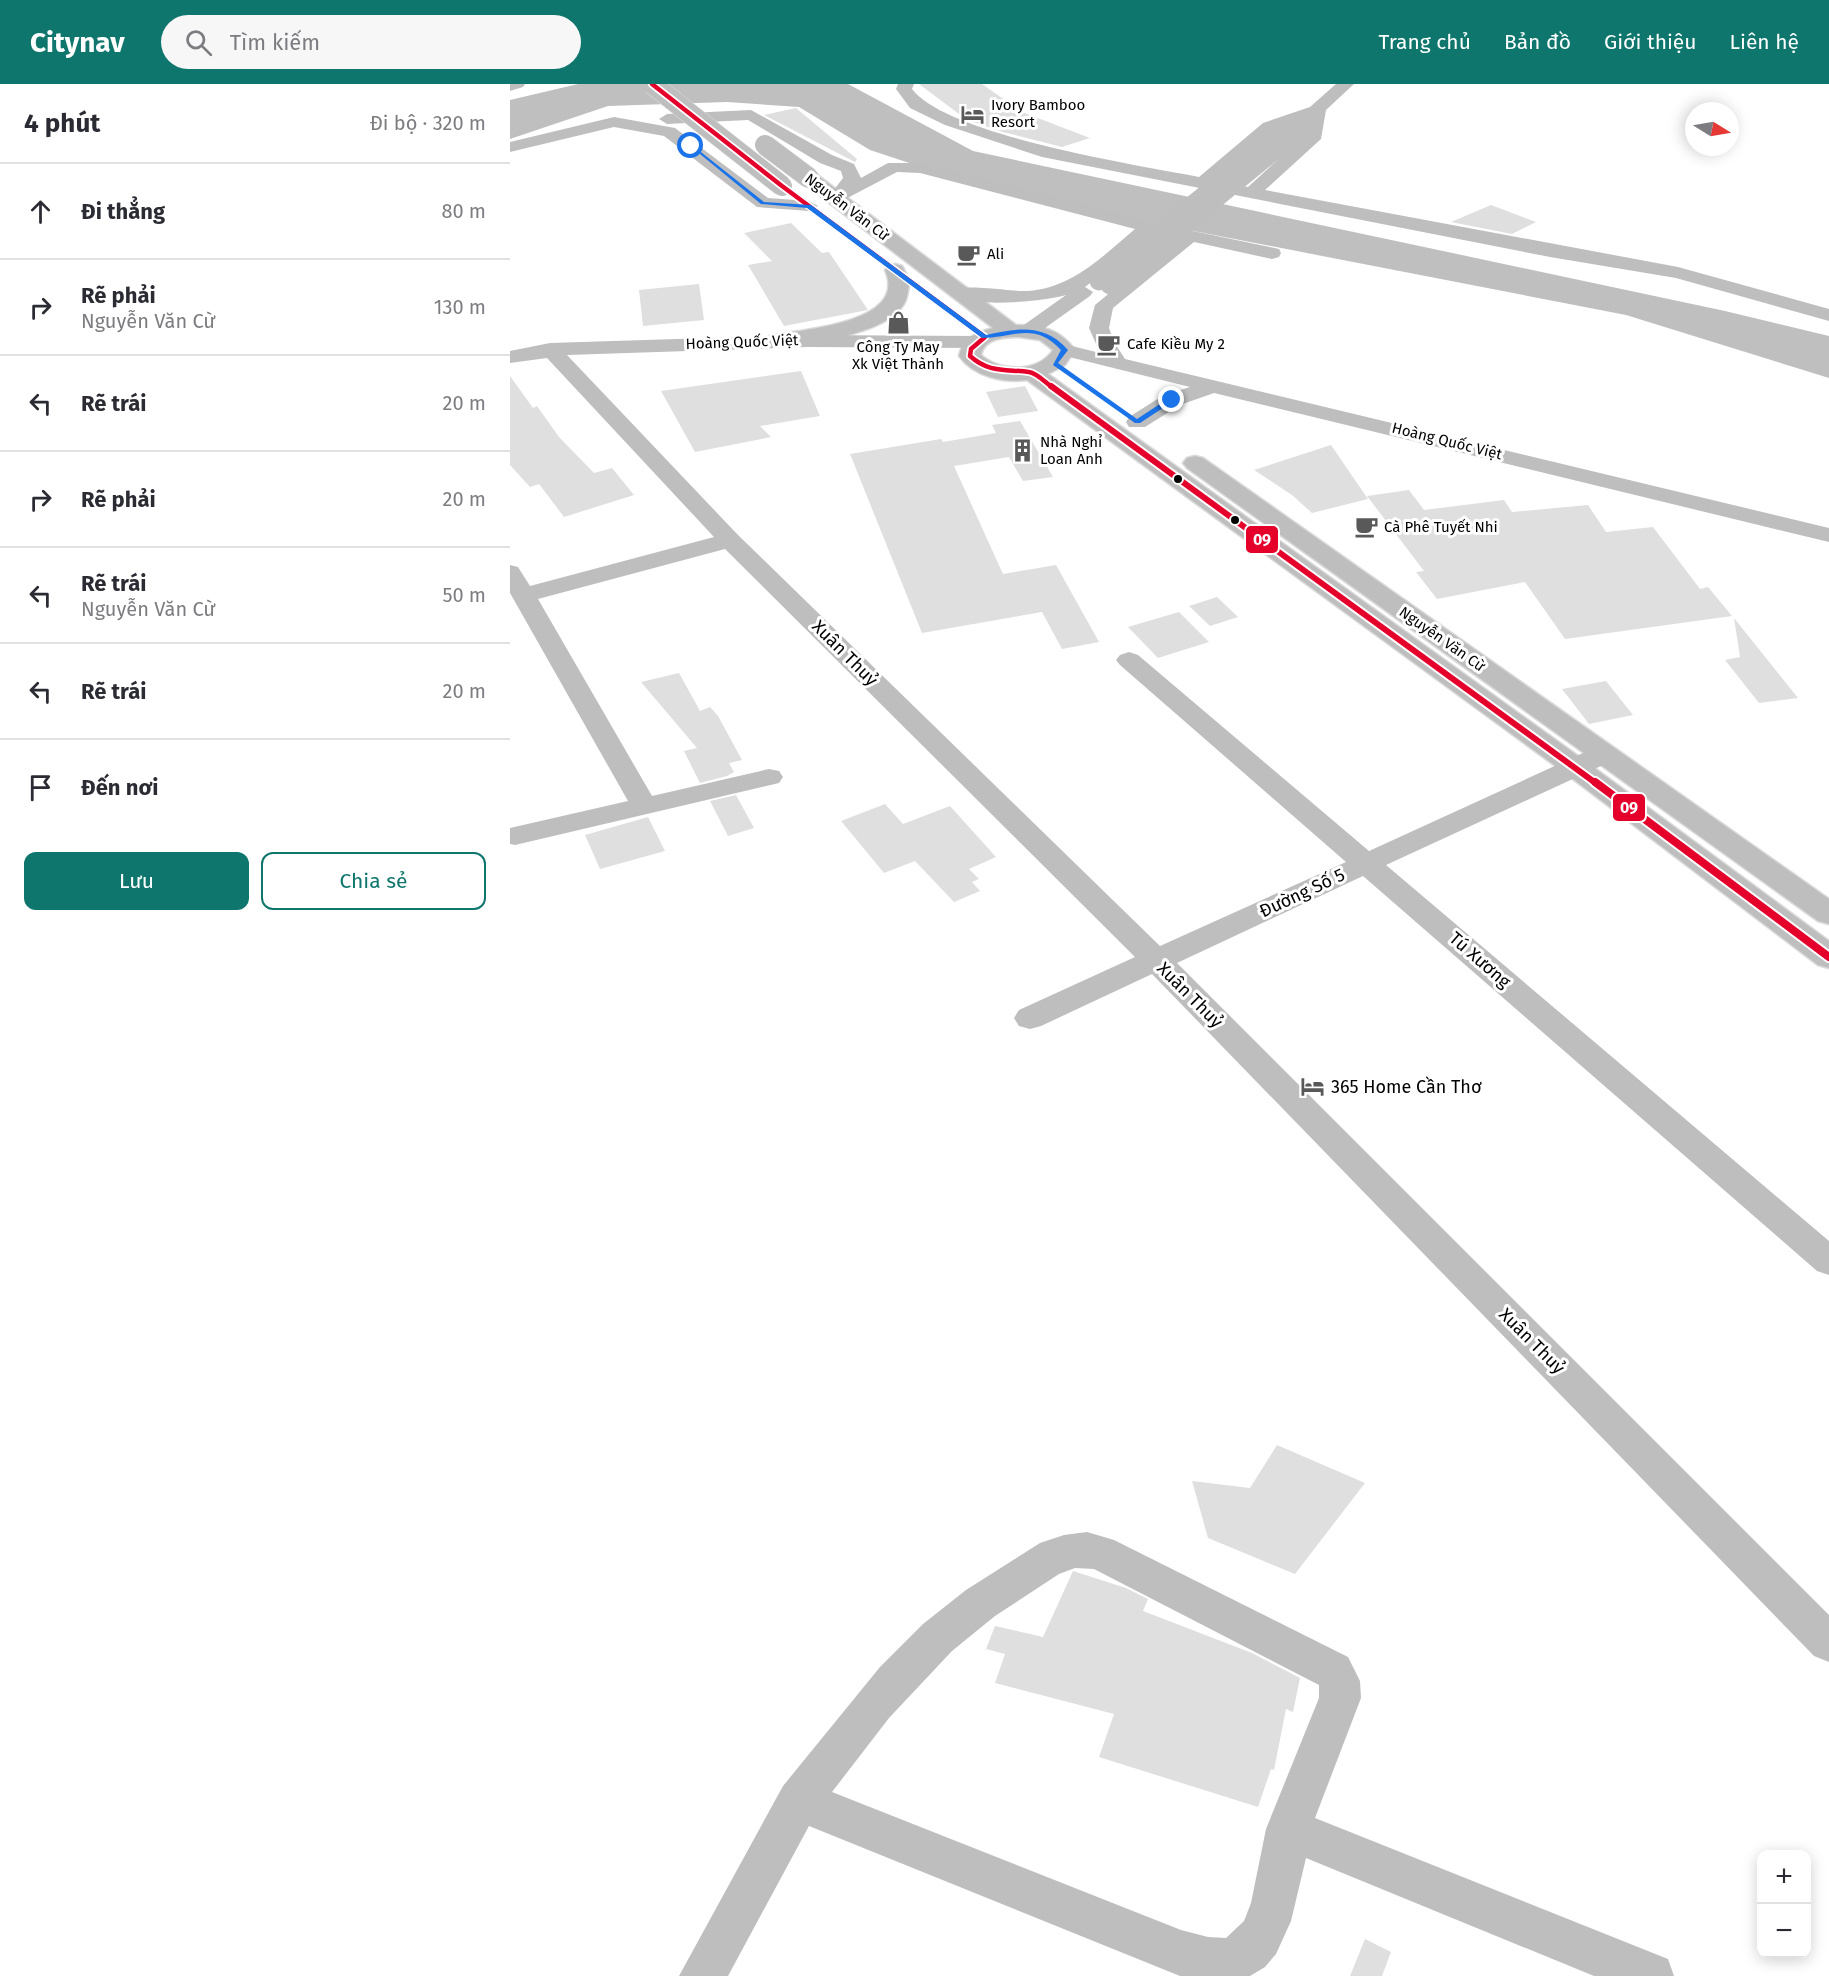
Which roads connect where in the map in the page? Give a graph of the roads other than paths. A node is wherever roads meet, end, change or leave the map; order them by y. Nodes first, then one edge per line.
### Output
1 (517, 84) edge
2 (652, 84) edge
3 (906, 84) edge
4 (1346, 84) edge
5 (510, 86) edge
6 (701, 98) dead end
7 (1318, 110) junction
8 (614, 122) junction
9 (510, 147) edge
10 (1202, 183) junction
11 (1251, 193) junction
12 (836, 199) junction
13 (809, 206) junction
14 (1149, 227) junction
15 (1190, 236) junction
16 (1272, 253) dead end
17 (895, 270) junction
18 (1105, 283) junction
19 (960, 292) junction
20 (1829, 315) edge
21 (1020, 331) junction
22 (980, 340) junction
23 (777, 341) junction
24 (550, 349) junction
25 (1051, 356) junction
26 (510, 357) edge
27 (1118, 363) junction
28 (1215, 385) junction
29 (1137, 422) junction
30 (1829, 535) edge
31 (730, 540) junction
32 (510, 572) edge
33 (524, 596) junction
34 (1129, 660) dead end
35 (1604, 754) junction
36 (1575, 767) junction
37 (769, 777) dead end
38 (644, 806) junction
39 (515, 837) dead end
40 (1368, 862) junction
41 (1829, 914) edge
42 (1829, 957) edge
43 (1155, 960) junction
44 (1030, 1018) dead end
45 (1829, 1261) edge
46 (1829, 1643) edge
47 (799, 1801) junction
48 (1288, 1829) junction
49 (702, 1976) edge
50 (1651, 1976) edge

1 - 5 street
2 - 13 main road, Nguyễn Văn Cừ, bridge
3 - 10 street
4 - 7 street
6 - 12 main road, Nguyễn Văn Cừ, bridge
7 - 10 street
7 - 11 street
7 - 18 street, bridge
8 - 9 street
8 - 12 street
8 - 13 street
10 - 11 street
11 - 20 street
12 - 14 street
12 - 19 main road, Nguyễn Văn Cừ
13 - 17 main road, Nguyễn Văn Cừ
14 - 15 street
14 - 19 street
15 - 16 street
15 - 27 street
17 - 22 main road, Nguyễn Văn Cừ
17 - 23 main road
18 - 21 street
18 - 25 street
19 - 21 main road, Nguyễn Văn Cừ
21 - 22 main road
21 - 25 main road
22 - 23 street, Hoàng Quốc Việt
22 - 25 main road
23 - 24 street, Hoàng Quốc Việt
24 - 26 street, Hoàng Quốc Việt
24 - 31 street, Xuân Thuỷ
25 - 27 street, Hoàng Quốc Việt
25 - 29 main road, Nguyễn Văn Cừ
25 - 36 main road, Nguyễn Văn Cừ
27 - 28 street, Hoàng Quốc Việt
28 - 29 street
28 - 30 street, Hoàng Quốc Việt
29 - 35 main road, Nguyễn Văn Cừ
31 - 33 street
31 - 43 street, Xuân Thuỷ
32 - 33 street
33 - 38 street
34 - 40 street, Tú Xương
35 - 36 street, Đường Số 5
35 - 41 main road, Nguyễn Văn Cừ
36 - 40 street, Đường Số 5
36 - 42 main road, Nguyễn Văn Cừ
37 - 38 street
38 - 39 street
40 - 43 street, Đường Số 5
40 - 45 street, Tú Xương
43 - 44 street, Đường Số 5
43 - 46 street, Xuân Thuỷ
47 - 48 street
47 - 48 street
47 - 49 street
48 - 50 street

